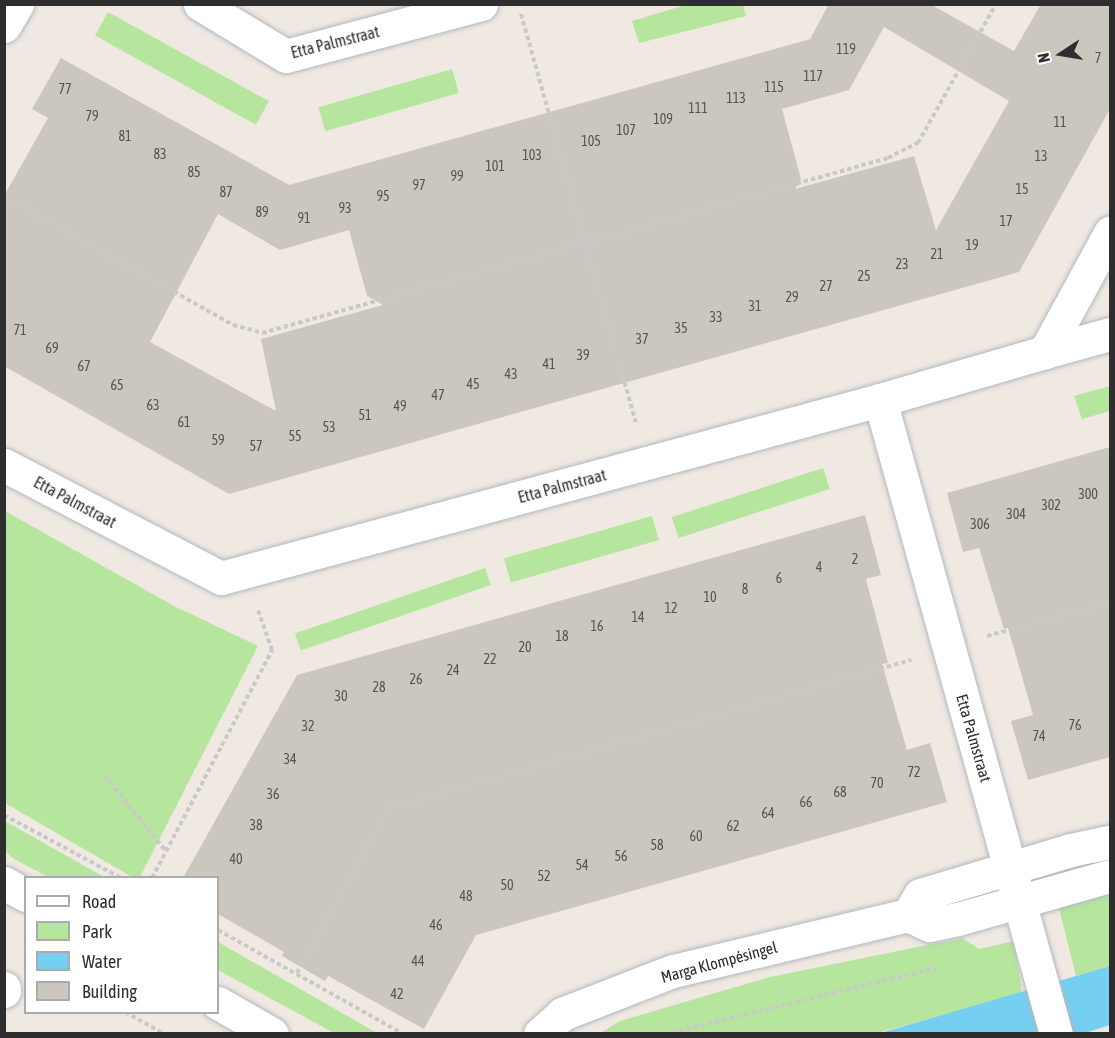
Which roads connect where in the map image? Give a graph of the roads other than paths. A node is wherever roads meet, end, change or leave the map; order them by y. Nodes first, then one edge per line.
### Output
1 (17, 4) edge
2 (200, 4) edge
3 (481, 4) edge
4 (4, 26) edge
5 (1110, 233) edge
6 (1110, 334) edge
7 (1045, 352) junction
8 (880, 400) junction
9 (4, 465) edge
10 (1110, 843) edge
11 (1010, 867) junction
12 (1110, 876) edge
13 (4, 883) edge
14 (24, 894) edge
15 (1021, 901) junction
16 (908, 915) junction
17 (219, 1004) edge
18 (272, 1034) edge
19 (540, 1034) edge
20 (1056, 1034) edge

1 - 4 street
2 - 3 street, Etta Palmstraat
5 - 7 street
6 - 7 street, Etta Palmstraat
7 - 8 street, Etta Palmstraat
8 - 9 street, Etta Palmstraat
8 - 11 street, Etta Palmstraat
10 - 11 street
11 - 15 street, Etta Palmstraat
11 - 16 street
12 - 15 street
13 - 14 street
15 - 16 street
15 - 20 street, Etta Palmstraat
16 - 19 street, Marga Klompésingel
17 - 18 street

